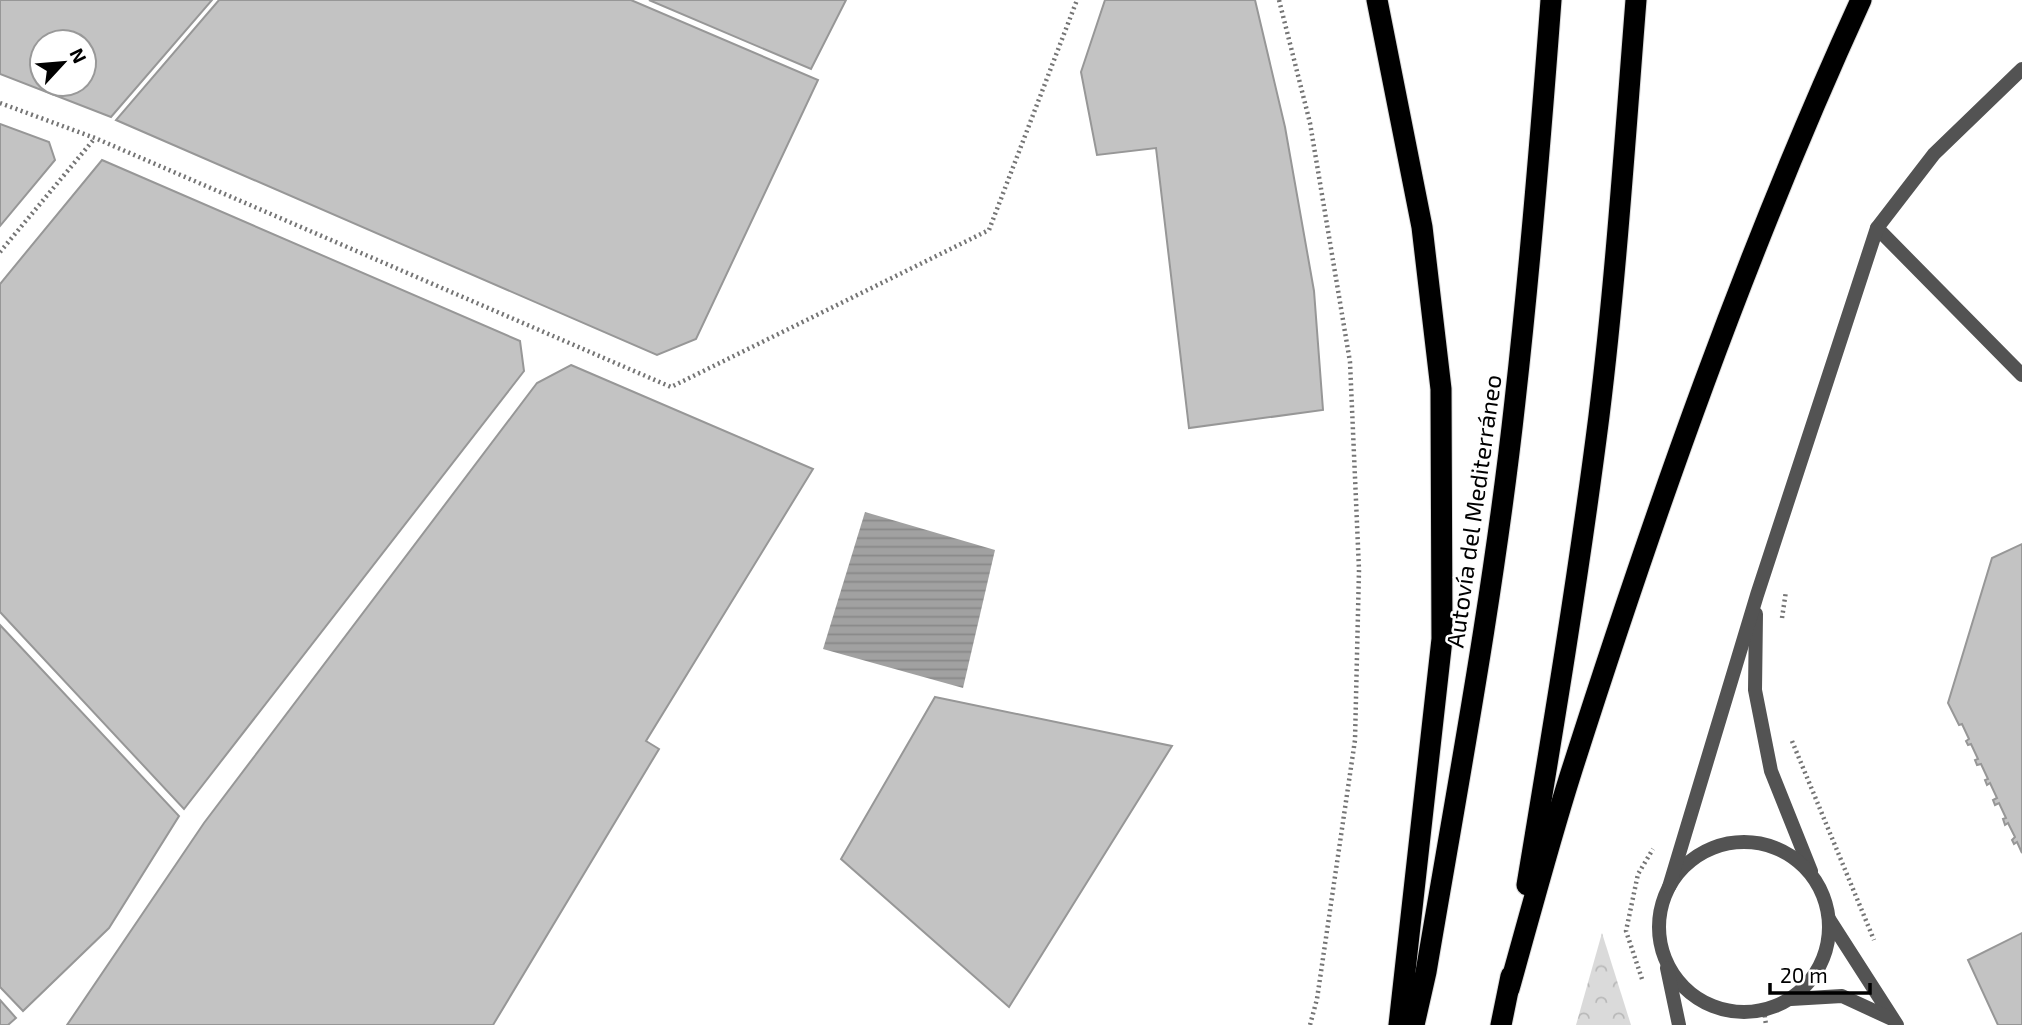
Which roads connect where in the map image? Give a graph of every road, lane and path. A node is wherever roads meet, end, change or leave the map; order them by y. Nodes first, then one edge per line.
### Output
1 (1077, 0) edge
2 (1279, 0) edge
3 (1377, 0) edge
4 (1551, 0) edge
5 (1636, 0) edge
6 (1861, 0) edge
7 (2022, 69) edge
8 (0, 103) edge
9 (95, 138) junction
10 (1877, 228) junction
11 (0, 253) edge
12 (2022, 375) edge
13 (1757, 595) junction
14 (1814, 878) junction
15 (1669, 887) junction
16 (1829, 919) junction
17 (1664, 953) junction
18 (1509, 989) junction
19 (1791, 999) junction
20 (1765, 1018) edge
21 (1895, 1022) edge
22 (1310, 1025) edge
23 (1399, 1025) edge
24 (1414, 1025) edge
25 (1501, 1025) edge
26 (1679, 1025) edge
27 (1742, 1025) edge

1 - 9 path
2 - 22 path
3 - 23 highway
4 - 24 highway, Autovía del Mediterráneo
5 - 18 highway
6 - 18 highway
7 - 10 street
8 - 9 path
9 - 11 path
10 - 12 street
10 - 13 street
13 - 14 street
13 - 15 street
14 - 15 street
14 - 16 street
15 - 17 street
16 - 19 street
16 - 21 street
17 - 20 street
17 - 26 street
18 - 25 highway
19 - 20 street
19 - 21 street
20 - 27 street

